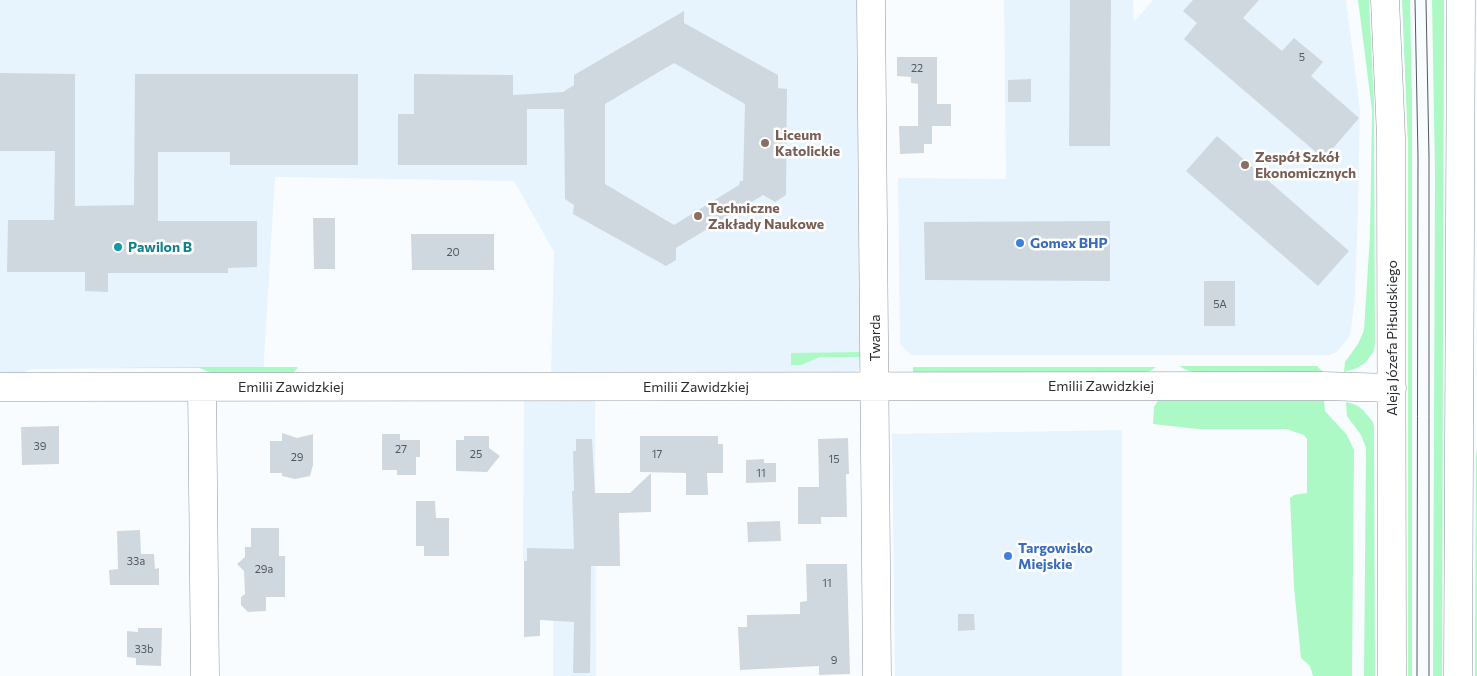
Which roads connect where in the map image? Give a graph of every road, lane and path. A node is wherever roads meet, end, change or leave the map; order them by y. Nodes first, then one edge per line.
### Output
1 (872, 0) edge
2 (1385, 0) edge
3 (1461, 0) edge
4 (875, 386) junction
5 (0, 387) edge
6 (202, 387) junction
7 (1392, 388) junction
8 (205, 676) edge
9 (877, 676) edge
10 (1392, 676) edge
11 (1458, 676) edge

1 - 4 street, Twarda
2 - 7 street, Aleja Józefa Piłsudskiego
3 - 11 street
4 - 6 street, Emilii Zawidzkiej
4 - 7 street, Emilii Zawidzkiej
4 - 9 street, Twarda
5 - 6 street, Emilii Zawidzkiej
6 - 8 street
7 - 10 street, Aleja Józefa Piłsudskiego

